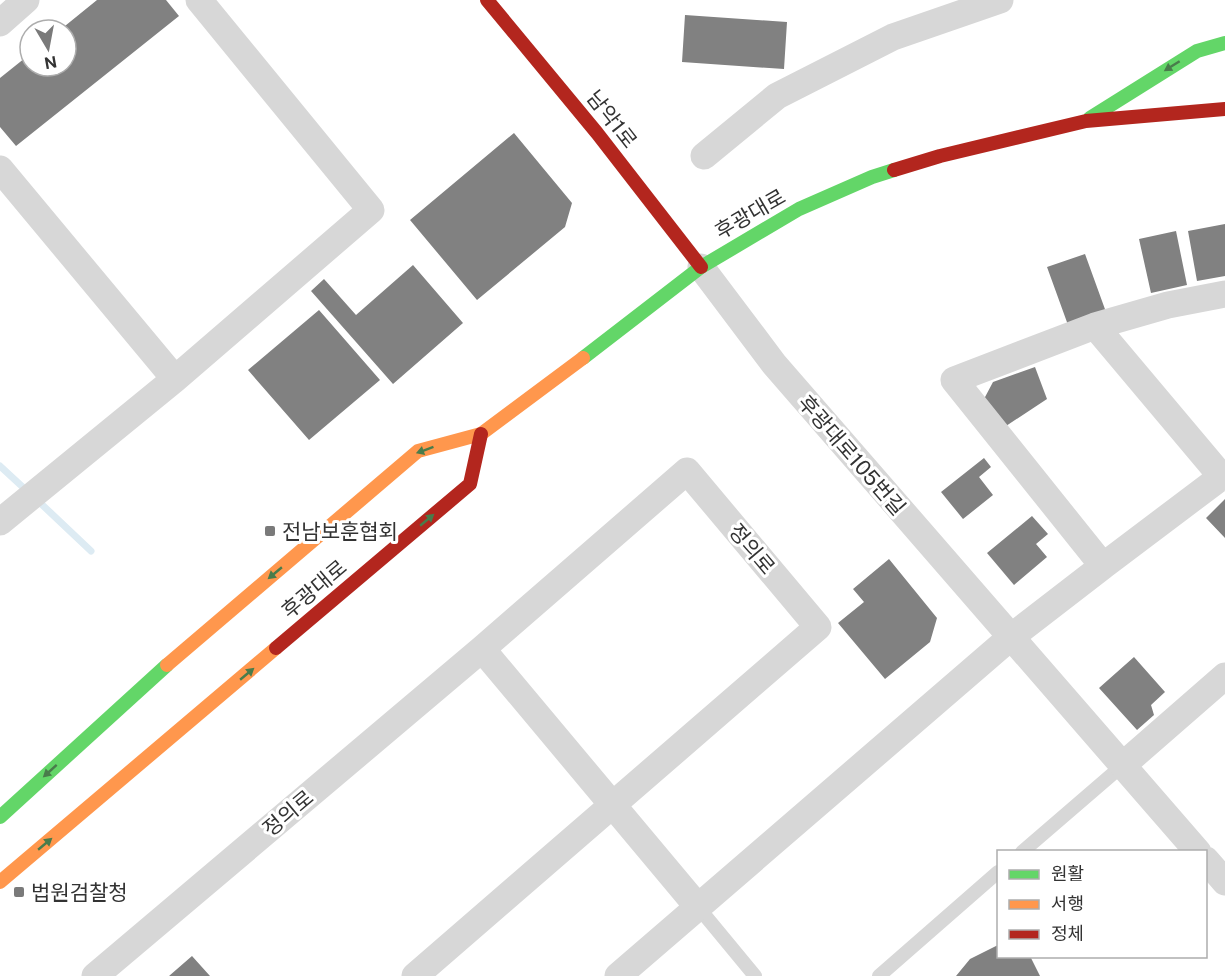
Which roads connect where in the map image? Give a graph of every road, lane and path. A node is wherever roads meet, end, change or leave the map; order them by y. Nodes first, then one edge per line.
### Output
1 (26, 0) edge
2 (198, 0) edge
3 (487, 0) edge
4 (1000, 0) edge
5 (0, 23) edge
6 (1225, 43) edge
7 (1225, 109) edge
8 (1086, 121) junction
9 (704, 156) dead end
10 (0, 169) edge
11 (701, 267) junction
12 (1225, 294) edge
13 (1095, 326) junction
14 (175, 379) junction
15 (481, 434) junction
16 (1223, 475) edge
17 (0, 522) edge
18 (1103, 566) junction
19 (1011, 636) junction
20 (482, 649) junction
21 (169, 663) junction
22 (1225, 676) edge
23 (202, 711) junction
24 (1123, 765) junction
25 (28, 773) dead end
26 (613, 804) junction
27 (0, 817) edge
28 (1024, 850) edge
29 (1196, 850) edge
30 (1207, 861) edge
31 (42, 864) dead end
32 (997, 874) edge
33 (1224, 881) edge
34 (0, 882) edge
35 (698, 907) junction
36 (95, 976) edge
37 (415, 976) edge
38 (618, 976) edge
39 (755, 976) edge
40 (879, 976) edge

1 - 5 street
2 - 14 street
3 - 11 street, 남악1로
4 - 9 street
6 -> 8 street, 후광대로
7 - 8 street, 후광대로
8 - 11 street, 후광대로
10 - 14 street
11 - 15 street, 후광대로
11 - 19 street, 후광대로105번길
12 - 13 street
13 - 16 street
13 - 18 street
14 - 17 street
15 -> 21 street, 후광대로
23 -> 15 street, 후광대로
16 - 18 street
18 - 19 street
19 - 24 street, 후광대로105번길
19 - 35 street
20 - 26 street
20 - 26 street, 정의로
20 - 36 street, 정의로
21 - 25 street, 후광대로
21 -> 27 street, 후광대로
22 - 24 street
23 - 31 street, 후광대로
34 -> 23 street, 후광대로
24 - 28 lane
24 - 29 street, 후광대로105번길
26 - 35 street
26 - 37 street, 정의로
30 - 33 street
32 - 40 lane
35 - 38 street
35 - 39 lane

